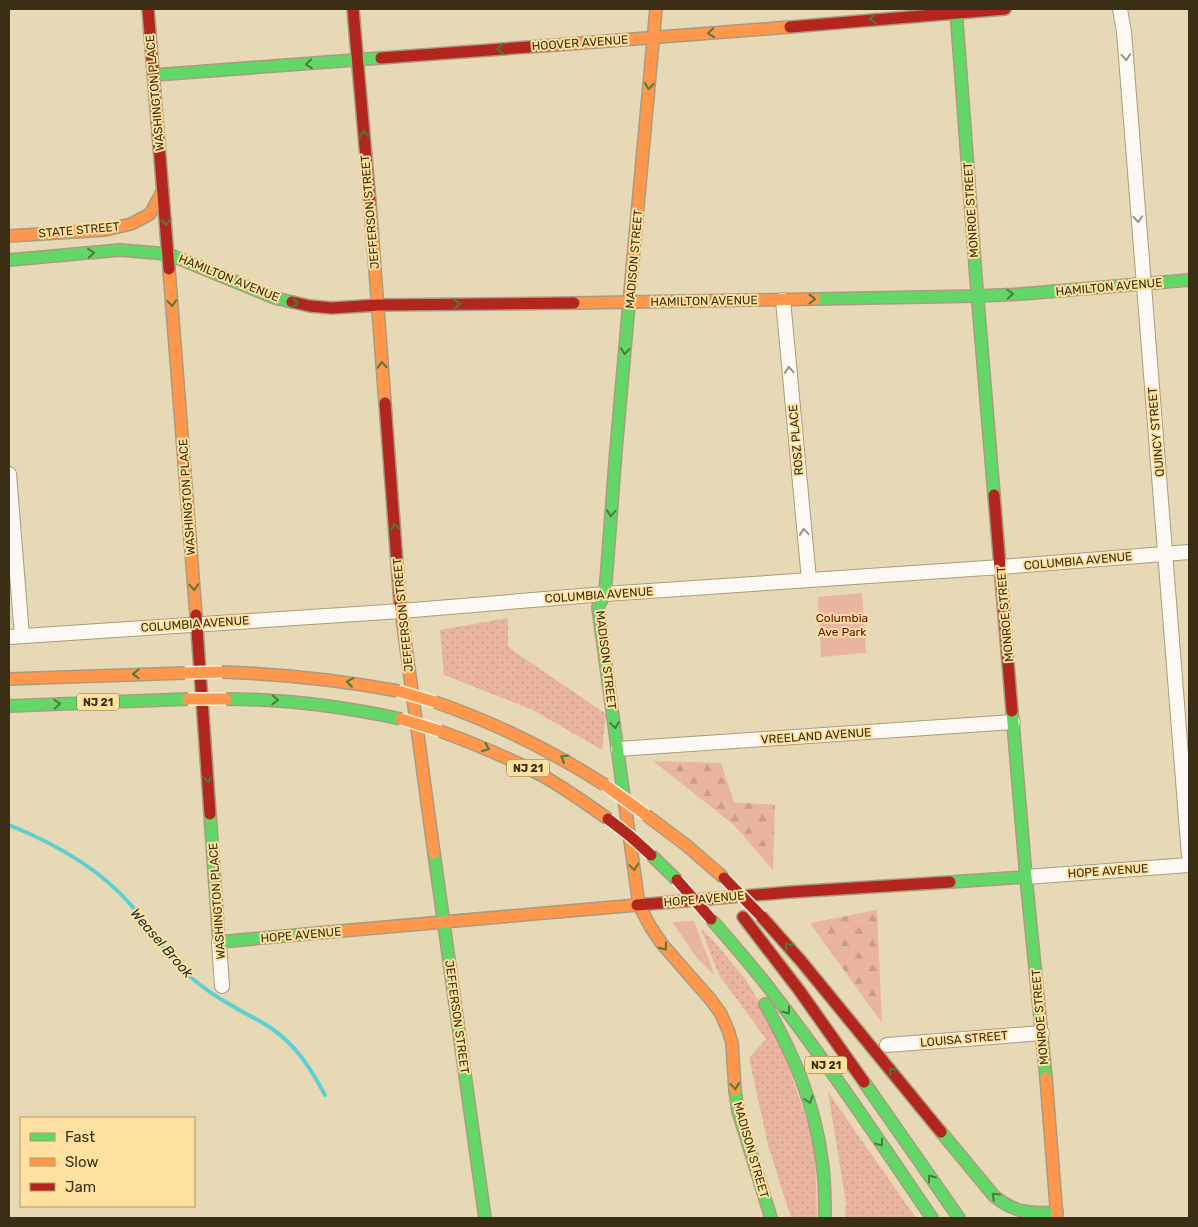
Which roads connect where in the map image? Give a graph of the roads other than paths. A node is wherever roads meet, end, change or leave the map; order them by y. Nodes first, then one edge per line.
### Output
1 (148, 9) edge
2 (353, 9) edge
3 (656, 9) edge
4 (1005, 9) edge
5 (1120, 9) edge
6 (956, 11) edge
7 (653, 38) junction
8 (358, 60) junction
9 (154, 75) junction
10 (163, 190) junction
11 (9, 236) edge
12 (168, 254) junction
13 (9, 260) edge
14 (1189, 280) edge
15 (1143, 284) junction
16 (978, 296) junction
17 (783, 300) junction
18 (630, 302) junction
19 (378, 305) junction
20 (9, 474) edge
21 (1189, 552) edge
22 (1166, 554) junction
23 (1001, 567) junction
24 (808, 580) junction
25 (605, 594) junction
26 (401, 611) junction
27 (197, 624) junction
28 (15, 636) edge
29 (9, 679) edge
30 (9, 706) edge
31 (1013, 722) junction
32 (618, 749) junction
33 (1189, 856) edge
34 (1189, 864) edge
35 (1026, 877) junction
36 (717, 882) junction
37 (640, 904) junction
38 (711, 919) junction
39 (443, 922) junction
40 (219, 942) junction
41 (222, 986) dead end
42 (1042, 1033) junction
43 (886, 1045) dead end
44 (1057, 1215) edge
45 (486, 1218) edge
46 (771, 1218) edge
47 (825, 1218) edge
48 (932, 1218) edge
49 (959, 1218) edge

1 - 9 main road, WASHINGTON PLACE
2 - 8 main road, JEFFERSON STREET
3 - 7 main road, MADISON STREET
4 - 6 main road, HOOVER AVENUE
5 -> 15 street, QUINCY STREET
6 -> 7 main road, HOOVER AVENUE
6 - 16 main road, MONROE STREET
7 -> 8 main road, HOOVER AVENUE
7 -> 18 main road, MADISON STREET
8 -> 9 main road, HOOVER AVENUE
19 -> 8 main road, JEFFERSON STREET
9 - 10 main road, WASHINGTON PLACE
10 - 11 main road, STATE STREET
10 -> 12 main road, WASHINGTON PLACE
13 -> 12 main road, STATE STREET
12 -> 19 main road, HAMILTON AVENUE
12 -> 27 main road, WASHINGTON PLACE
14 - 15 main road, HAMILTON AVENUE
16 -> 15 main road, HAMILTON AVENUE
15 - 22 street, QUINCY STREET
17 -> 16 main road, HAMILTON AVENUE
16 - 23 main road, MONROE STREET
17 - 18 main road, HAMILTON AVENUE
24 -> 17 street, ROSZ PLACE
19 -> 18 main road, HAMILTON AVENUE
18 -> 25 main road, MADISON STREET
26 -> 19 main road, JEFFERSON STREET
20 - 28 street
21 - 22 street, COLUMBIA AVENUE
22 - 23 street, COLUMBIA AVENUE
22 - 33 street, QUINCY STREET
23 - 24 street, COLUMBIA AVENUE
23 - 31 main road, MONROE STREET
24 - 25 street, COLUMBIA AVENUE
25 - 26 street, COLUMBIA AVENUE
25 -> 32 main road, MADISON STREET
26 - 27 street, COLUMBIA AVENUE
26 - 39 main road, JEFFERSON STREET
27 - 28 street, COLUMBIA AVENUE
27 -> 40 main road, WASHINGTON PLACE
36 -> 29 main road, NJ 21, bridge
30 -> 38 main road, NJ 21, bridge
31 - 32 street, VREELAND AVENUE
31 - 35 main road, MONROE STREET
32 -> 37 main road, MADISON STREET
34 - 35 street, HOPE AVENUE
35 - 37 main road, HOPE AVENUE
35 - 42 main road, MONROE STREET
44 -> 36 main road, bridge
49 -> 36 main road, NJ 21
37 - 39 main road, HOPE AVENUE
37 -> 46 main road, MADISON STREET
38 -> 47 main road
38 -> 48 main road, NJ 21
39 - 40 main road, HOPE AVENUE
39 - 45 main road, JEFFERSON STREET
40 - 41 street, WASHINGTON PLACE
42 - 43 street, LOUISA STREET
42 - 44 main road, MONROE STREET

